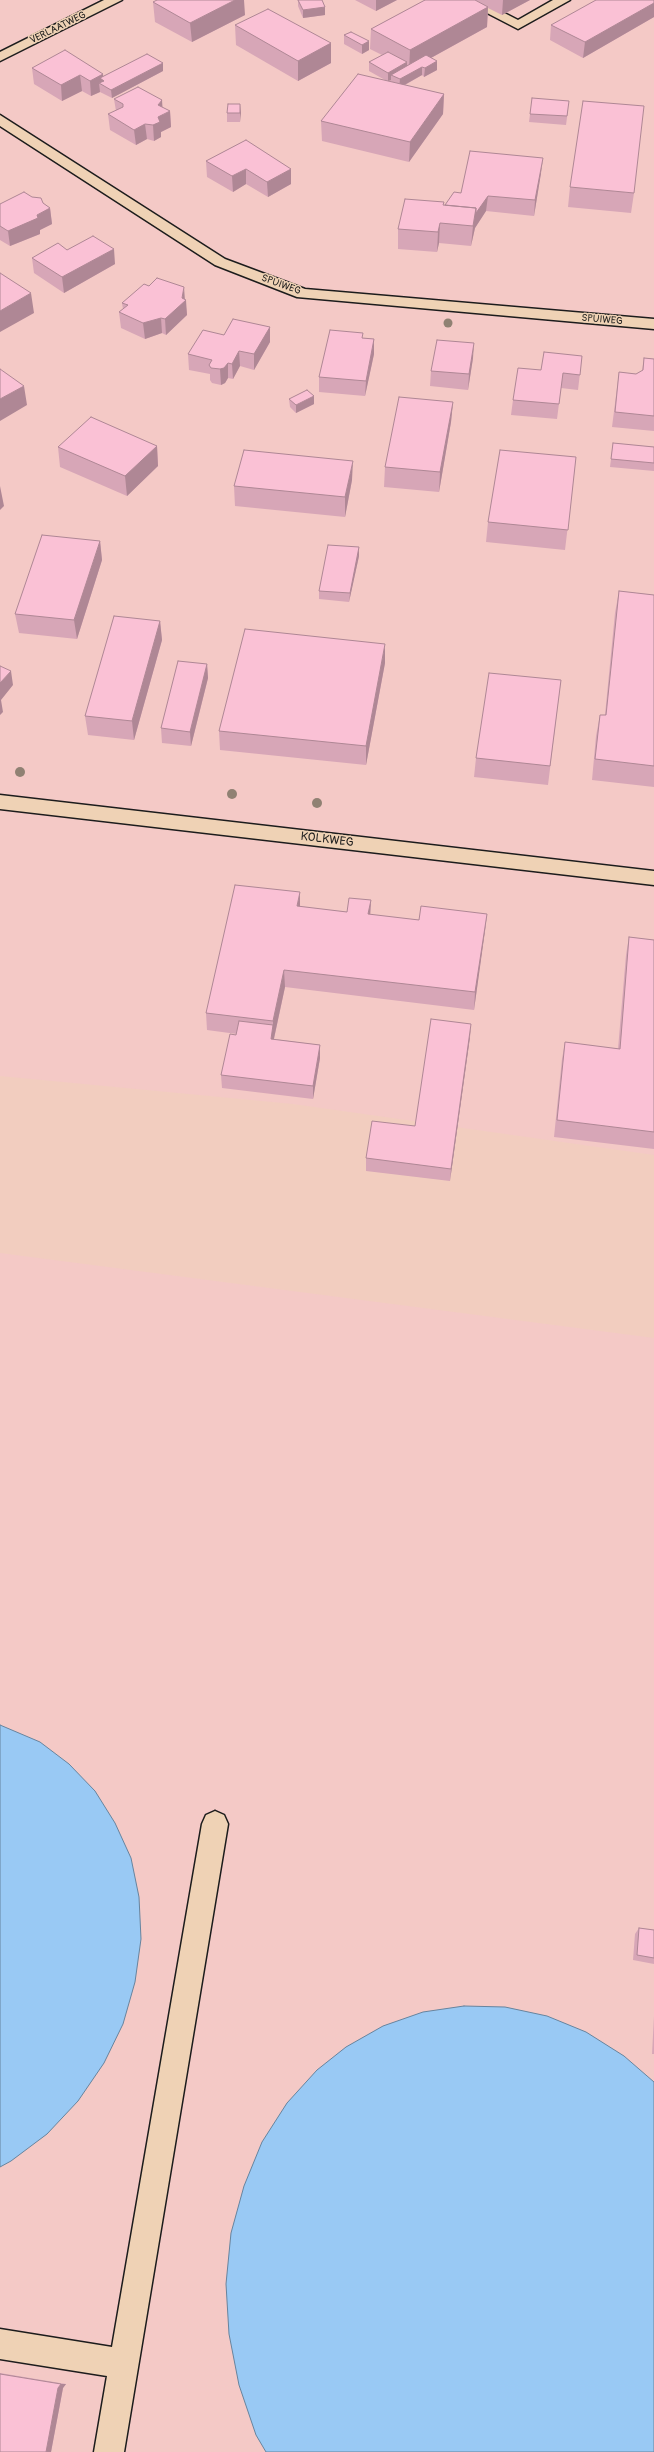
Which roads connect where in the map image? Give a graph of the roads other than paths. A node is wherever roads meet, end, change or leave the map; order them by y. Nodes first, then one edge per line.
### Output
1 (116, 0) edge
2 (469, 0) edge
3 (563, 0) edge
4 (0, 57) edge
5 (0, 118) edge
6 (654, 324) edge
7 (0, 802) edge
8 (654, 878) edge
9 (216, 1824) dead end
10 (0, 2344) edge
11 (124, 2364) junction
12 (109, 2452) edge

1 - 4 street, VERLAATWEG
2 - 3 street
5 - 6 street, SPUIWEG
7 - 8 street, KOLKWEG
9 - 11 street
10 - 11 street
11 - 12 street

